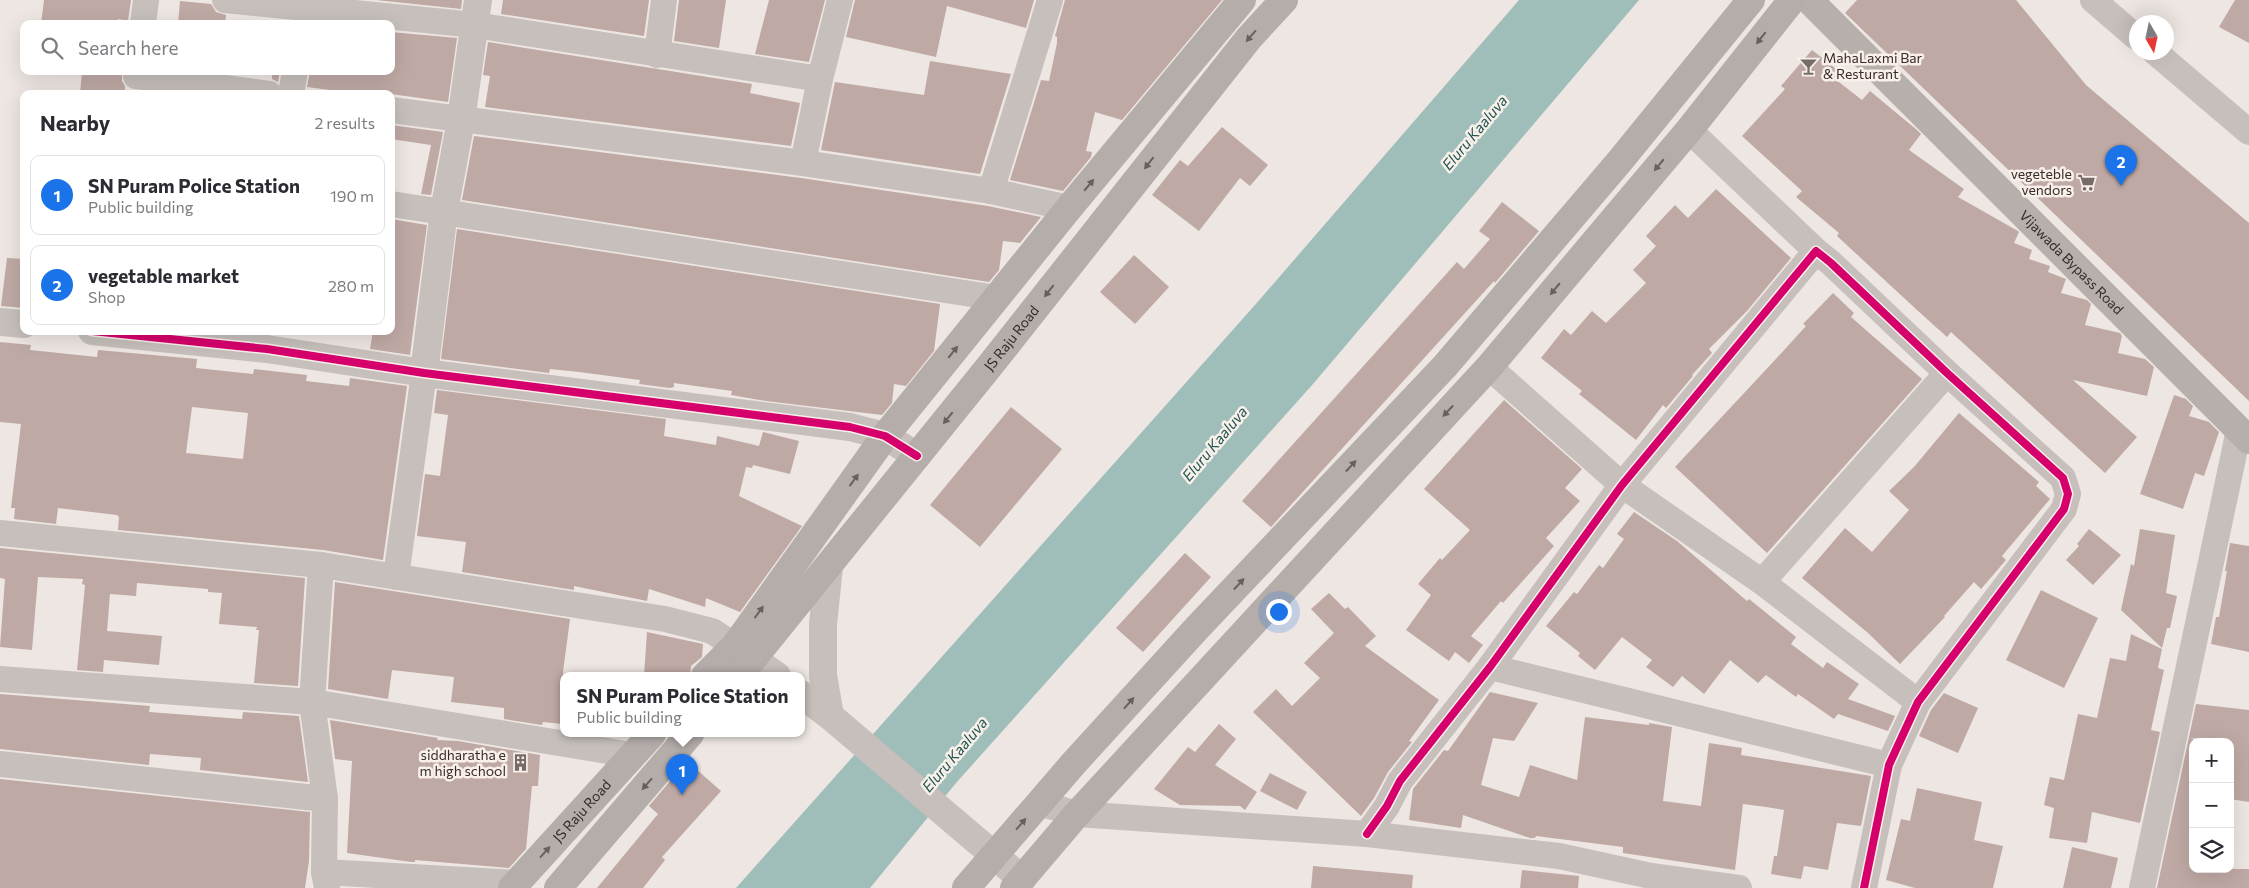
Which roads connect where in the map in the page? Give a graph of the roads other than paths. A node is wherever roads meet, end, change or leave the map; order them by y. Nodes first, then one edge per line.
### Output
1 (146, 0) edge
2 (225, 0) edge
3 (664, 0) edge
4 (840, 0) edge
5 (1050, 0) edge
6 (1242, 0) edge
7 (1284, 0) edge
8 (1750, 0) edge
9 (1792, 0) edge
10 (1809, 0) edge
11 (2093, 0) edge
12 (303, 10) edge
13 (476, 13) edge
14 (144, 20) edge
15 (2129, 31) edge
16 (657, 55) junction
17 (2164, 60) edge
18 (294, 75) edge
19 (820, 79) junction
20 (135, 80) edge
21 (231, 90) edge
22 (293, 90) edge
23 (395, 111) edge
24 (461, 120) junction
25 (1689, 130) junction
26 (2249, 132) edge
27 (803, 163) junction
28 (991, 191) junction
29 (395, 205) edge
30 (1070, 208) junction
31 (444, 211) junction
32 (1816, 251) junction
33 (997, 298) junction
34 (0, 322) edge
35 (20, 324) edge
36 (131, 335) edge
37 (1489, 366) junction
38 (424, 373) junction
39 (1947, 373) junction
40 (2244, 435) edge
41 (885, 436) junction
42 (917, 456) junction
43 (1622, 485) junction
44 (0, 533) edge
45 (321, 565) junction
46 (829, 567) junction
47 (396, 577) junction
48 (1762, 582) junction
49 (743, 660) edge
50 (1490, 667) junction
51 (715, 672) edge
52 (769, 672) edge
53 (0, 679) edge
54 (805, 697) edge
55 (312, 702) junction
56 (1918, 702) junction
57 (830, 716) junction
58 (649, 737) edge
59 (687, 737) edge
60 (632, 755) junction
61 (0, 764) edge
62 (1889, 765) junction
63 (325, 799) junction
64 (1039, 803) junction
65 (1077, 814) junction
66 (1366, 834) junction
67 (994, 855) junction
68 (325, 880) edge
69 (1649, 882) edge
70 (1018, 884) edge
71 (514, 885) edge
72 (558, 888) edge
73 (966, 888) edge
74 (1739, 888) edge
75 (1864, 888) edge
76 (2142, 888) edge

1 - 14 street
2 - 12 street
3 - 16 street
4 - 19 street
5 - 28 street
30 -> 6 main road, JS Raju Road
7 -> 42 main road, JS Raju Road
64 -> 8 main road
9 -> 25 main road
10 - 40 main road, Vijawada Bypass Road
11 - 15 street
12 - 13 street
13 - 16 street
13 - 24 street
16 - 19 street
17 - 26 street
18 - 22 street
19 - 27 street
20 - 21 street
23 - 24 street
24 - 27 street
24 - 31 street
25 - 32 street
25 -> 37 main road
27 - 28 street
28 - 30 street
29 - 31 street
30 - 33 main road, JS Raju Road
31 - 33 street
31 - 38 street
32 - 39 street
32 - 43 street
41 -> 33 main road, JS Raju Road
34 - 35 street
36 - 38 street
37 - 43 street
37 -> 65 main road
38 - 41 street
38 - 47 street
39 - 48 street
39 - 56 street
40 - 76 street
41 - 42 street
49 -> 41 main road, JS Raju Road
42 - 46 main road, JS Raju Road
43 - 48 street
43 - 50 street
44 - 45 street
45 - 47 street
45 - 55 street
46 - 49 main road, JS Raju Road
46 - 57 street
47 - 49 street
48 - 56 street
49 - 51 main road, JS Raju Road
49 - 52 street
50 - 62 street
50 - 66 street
53 - 55 street
54 - 57 street
55 - 60 street
55 - 63 street
56 - 62 street
57 - 67 street
58 - 60 main road, JS Raju Road
59 -> 72 main road
71 -> 60 main road, JS Raju Road
61 - 63 street
62 - 75 street
63 - 68 street
64 - 65 street
67 -> 64 main road
65 - 66 street
65 - 70 main road
66 - 69 street
67 - 70 street
67 - 73 main road
68 - 71 street
69 - 74 street

